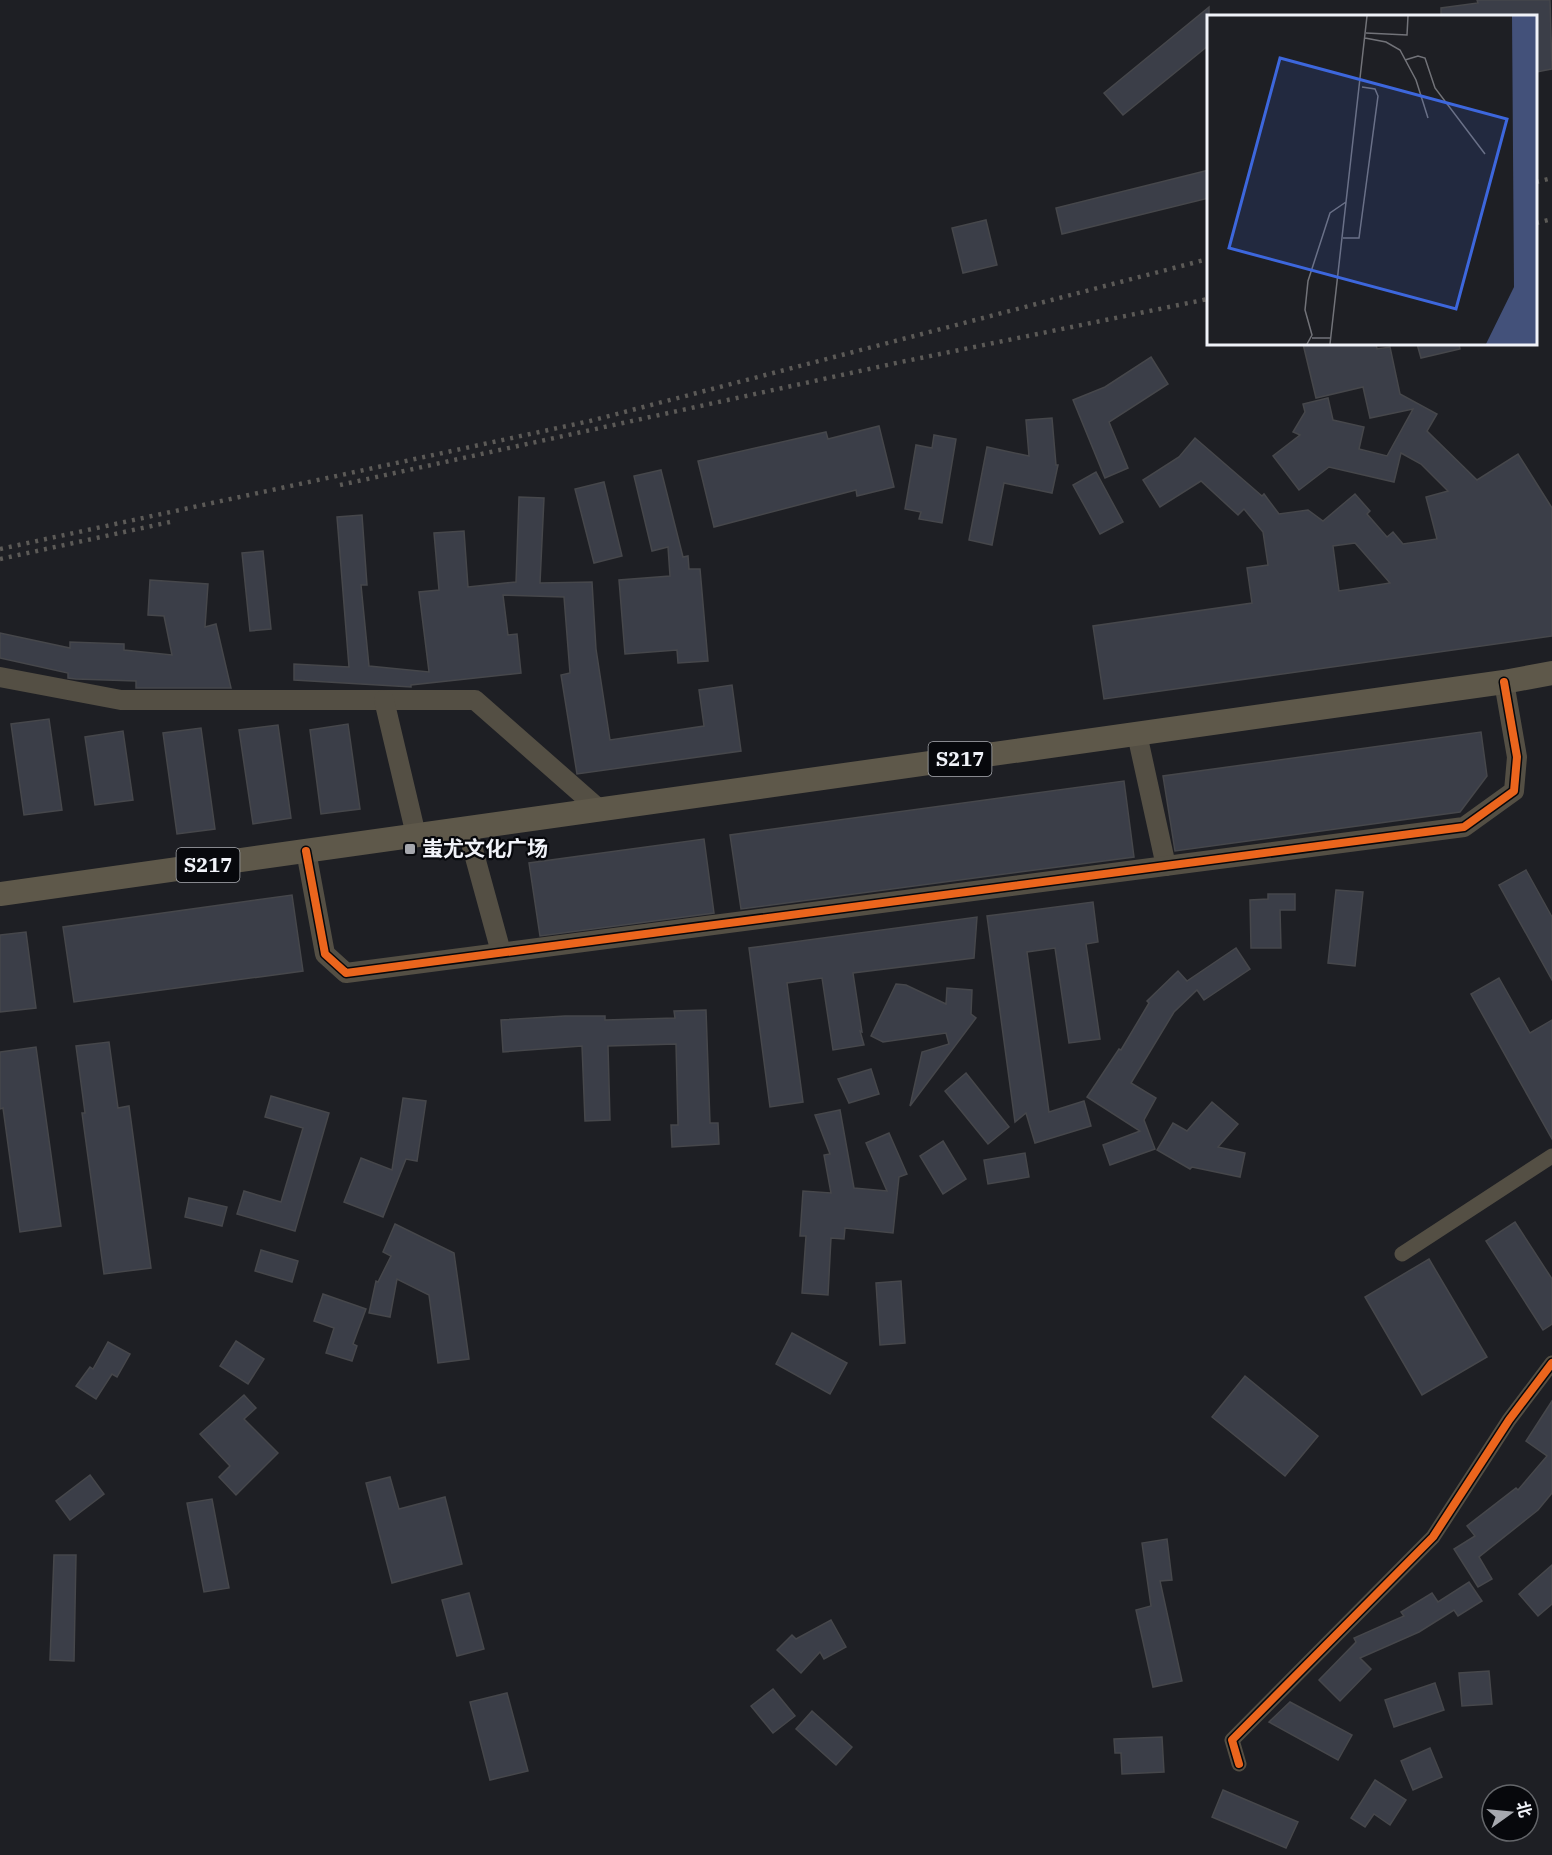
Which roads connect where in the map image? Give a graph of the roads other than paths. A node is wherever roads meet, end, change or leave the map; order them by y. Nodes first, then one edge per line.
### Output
1 (1552, 673) edge
2 (0, 677) edge
3 (1504, 682) junction
4 (384, 700) junction
5 (1137, 734) junction
6 (600, 810) junction
7 (467, 828) junction
8 (416, 835) junction
9 (306, 851) junction
10 (1166, 866) junction
11 (0, 894) edge
12 (501, 952) junction
13 (1552, 1156) edge
14 (1402, 1254) dead end
15 (1552, 1363) edge
16 (1239, 1764) dead end

1 - 3 main road, S217
2 - 4 street
3 - 5 main road, S217
3 - 10 street
4 - 6 street
4 - 8 street
5 - 6 main road, S217
5 - 10 street
6 - 7 main road, S217
7 - 8 main road, S217
7 - 12 street
8 - 9 main road, S217
9 - 11 main road, S217
9 - 12 street
10 - 12 street
13 - 14 street
15 - 16 street

